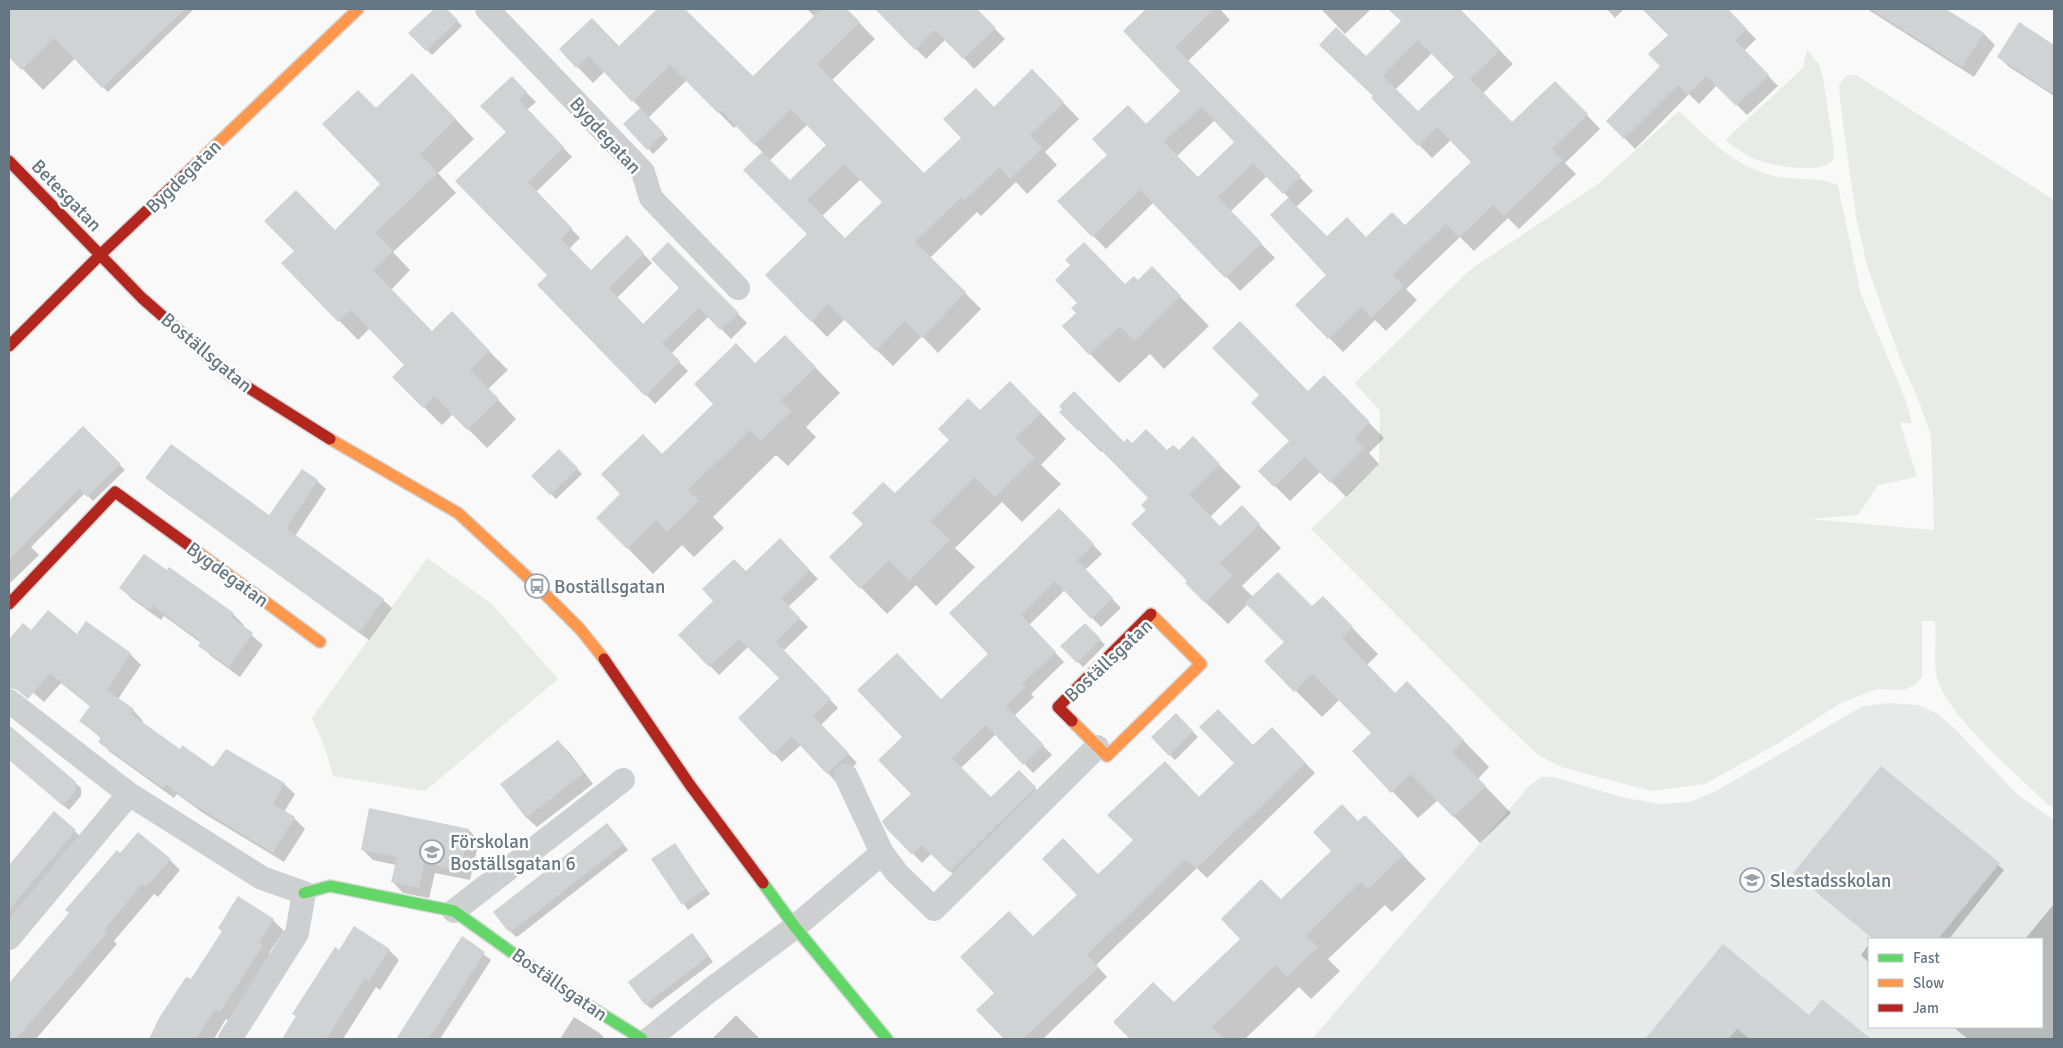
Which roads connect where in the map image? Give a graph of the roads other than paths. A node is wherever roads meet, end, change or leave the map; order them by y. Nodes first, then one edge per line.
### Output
1 (358, 9) edge
2 (486, 9) edge
3 (9, 160) edge
4 (100, 255) junction
5 (738, 288) dead end
6 (9, 346) edge
7 (9, 604) edge
8 (320, 642) dead end
9 (9, 701) edge
10 (1097, 747) junction
11 (846, 776) dead end
12 (623, 780) dead end
13 (129, 794) junction
14 (882, 853) junction
15 (304, 892) junction
16 (454, 911) junction
17 (795, 927) junction
18 (9, 938) edge
19 (230, 1039) edge
20 (642, 1039) edge
21 (649, 1039) edge
22 (887, 1039) edge

1 - 4 street, Bygdegatan
2 - 5 street, Bygdegatan
3 - 4 street, Betesgatan
4 - 6 street, Bygdegatan
4 - 17 street, Boställsgatan
7 - 8 street, Bygdegatan
9 - 13 street
10 - 10 street, Boställsgatan
10 - 14 street
11 - 14 street
12 - 16 street
13 - 15 street
13 - 18 street
14 - 17 street
15 - 16 street, Boställsgatan
15 - 19 street
16 - 20 street, Boställsgatan
17 - 21 street
17 - 22 street, Boställsgatan

